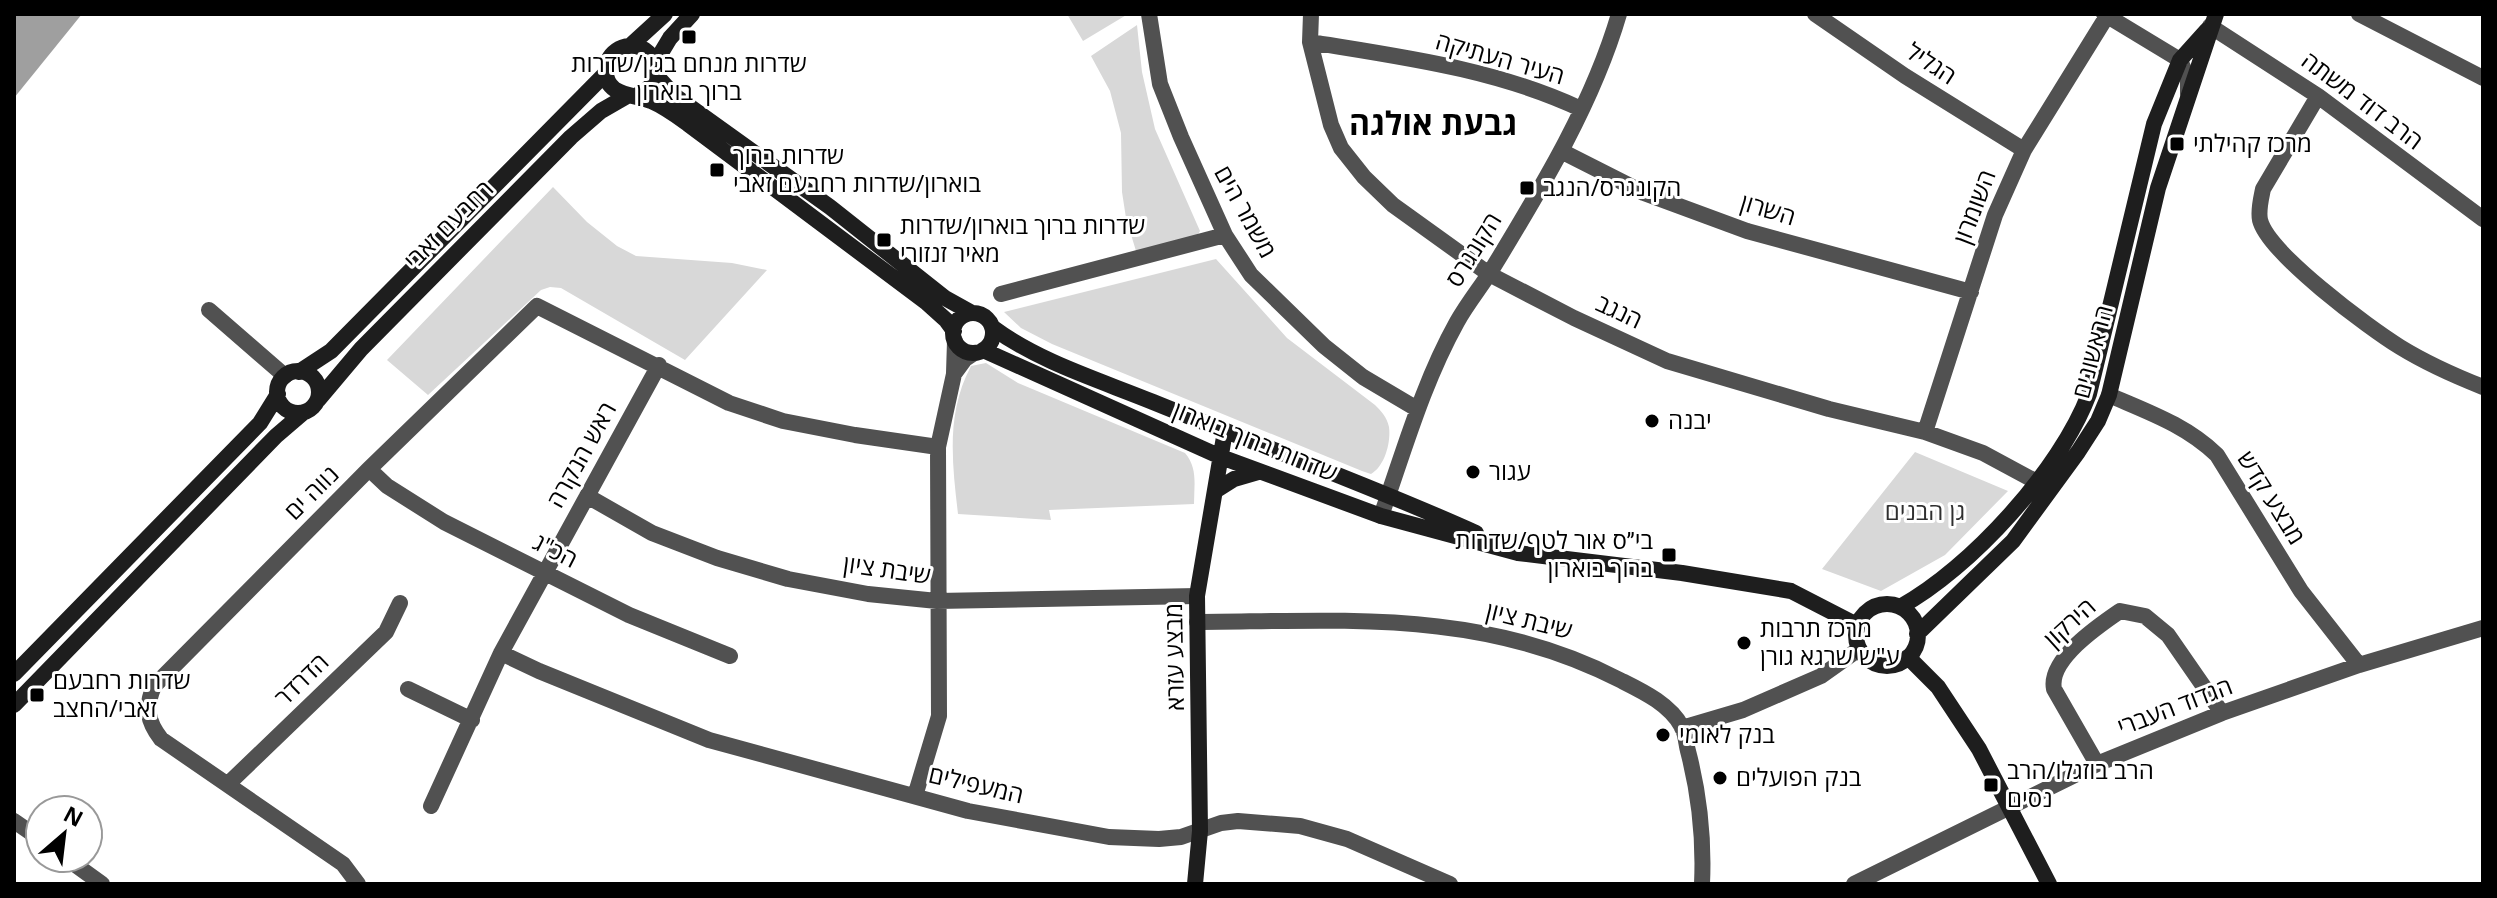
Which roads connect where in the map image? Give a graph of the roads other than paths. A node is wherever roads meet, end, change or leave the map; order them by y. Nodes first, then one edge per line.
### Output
1 (665, 14) edge
2 (692, 14) edge
3 (1149, 14) edge
4 (1311, 14) edge
5 (1619, 14) edge
6 (1815, 14) edge
7 (2359, 14) edge
8 (2105, 15) edge
9 (2213, 20) edge
10 (1310, 42) junction
11 (630, 46) junction
12 (2180, 60) junction
13 (656, 69) junction
14 (606, 73) junction
15 (2483, 78) edge
16 (2188, 94) junction
17 (631, 96) junction
18 (2318, 96) junction
19 (1581, 109) junction
20 (2024, 150) junction
21 (1561, 151) junction
22 (2483, 219) edge
23 (1225, 235) junction
24 (1489, 274) junction
25 (1971, 292) junction
26 (1001, 294) dead end
27 (209, 310) dead end
28 (972, 313) junction
29 (992, 327) junction
30 (954, 336) junction
31 (978, 352) junction
32 (659, 365) junction
33 (292, 374) junction
34 (954, 374) junction
35 (2483, 387) edge
36 (278, 394) junction
37 (2109, 395) junction
38 (318, 400) junction
39 (1417, 409) junction
40 (304, 412) junction
41 (1225, 431) junction
42 (1925, 432) junction
43 (938, 447) junction
44 (1221, 457) junction
45 (369, 469) junction
46 (1258, 472) junction
47 (2042, 486) junction
48 (1215, 491) junction
49 (1389, 494) junction
50 (587, 496) junction
51 (1381, 516) junction
52 (1518, 553) junction
53 (544, 572) junction
54 (1197, 596) junction
55 (937, 601) junction
56 (400, 603) dead end
57 (1821, 605) junction
58 (1900, 607) junction
59 (1872, 608) junction
60 (1197, 622) junction
61 (1857, 625) junction
62 (2483, 628) edge
63 (1917, 634) junction
64 (1859, 649) junction
65 (501, 653) junction
66 (730, 656) dead end
67 (1908, 657) junction
68 (2359, 665) junction
69 (14, 674) edge
70 (408, 689) dead end
71 (14, 705) edge
72 (2222, 713) junction
73 (472, 720) junction
74 (1682, 728) junction
75 (2097, 764) junction
76 (228, 784) junction
77 (915, 796) junction
78 (431, 806) dead end
79 (2008, 807) junction
80 (1200, 831) junction
81 (358, 884) edge
82 (1195, 884) edge
83 (1450, 884) edge
84 (1702, 884) edge
85 (1854, 884) edge
86 (2049, 884) edge

1 - 11 street
2 - 13 street
3 - 23 street, משמר הים
4 - 10 street, הנגב
5 - 19 street, הקונגרס
6 - 20 street, הגליל
7 - 15 street
8 - 12 street
8 - 20 street, השומרון
9 - 12 street, הראשונים
9 - 16 street, הראשונים
9 - 18 street, הרב דוד משתה
10 - 19 street, העיר העתיקה
10 - 24 street, הנגב
11 - 13 street
11 - 14 street
12 - 16 street
12 - 47 street, הראשונים
13 - 17 street
13 - 28 street
14 - 17 street
14 - 33 street, רחבעם זאבי
16 - 37 street, הראשונים
17 - 30 street
17 - 38 street, רחבעם זאבי
18 - 22 street, הרב דוד משתה
18 - 35 street
19 - 21 street, הקונגרס
20 - 25 street, השומרון
21 - 24 street, הקונגרס
21 - 25 street, השרון
23 - 26 street
23 - 39 street, משמר הים
24 - 39 street, הקונגרס
24 - 42 street, הנגב
25 - 42 street, השומרון
27 - 33 street
28 - 29 street
28 - 30 street
29 - 31 street
29 - 41 street, שדרות ברוך בוארון
30 - 31 street
30 - 34 street
31 - 34 street
31 - 44 street, שדרות ברוך בוארון
32 - 43 street
32 - 45 street, נווה ים
32 - 50 street, ראש הנקרה
33 - 36 street
33 - 38 street
34 - 43 street
36 - 40 street
36 - 69 street
37 - 47 street, הראשונים
37 - 68 street, מבצע קדש
38 - 40 street
39 - 49 street, הקונגרס
40 - 71 street
41 - 44 street, מבצע עזרא
41 - 49 street, שדרות ברוך בוארון
42 - 47 street, הנגב
43 - 55 street
44 - 46 street, שדרות ברוך בוארון
44 - 48 street, מבצע עזרא
45 - 53 street, הכ"ג
45 - 76 street, נווה ים
46 - 48 street
46 - 51 street, שדרות ברוך בוארון
47 - 58 street, הראשונים
47 - 63 street, הראשונים
48 - 54 street, מבצע עזרא
49 - 51 street, הקונגרס
49 - 52 street, שדרות ברוך בוארון
50 - 53 street, ראש הנקרה
50 - 55 street, שיבת ציון
51 - 52 street, שדרות ברוך בוארון
52 - 57 street, שדרות ברוך בוארון
53 - 65 street, ראש הנקרה
53 - 66 street, הכ"ג
54 - 55 street, שיבת ציון
54 - 60 street, מבצע עזרא
55 - 77 street
56 - 76 street, הדרדר
57 - 59 street, שדרות ברוך בוארון
57 - 61 street, שדרות ברוך בוארון
58 - 59 street
58 - 63 street
59 - 61 street
60 - 74 street, שיבת ציון
60 - 80 street, מבצע עזרא
61 - 64 street
62 - 68 street, הגדוד העברי
63 - 67 street
64 - 67 street
64 - 74 street
65 - 73 street, ראש הנקרה
65 - 77 street, המעפילים
67 - 79 street
68 - 72 street, הגדוד העברי
70 - 73 street
72 - 75 street, הגדוד העברי
72 - 75 street, הירקון
73 - 78 street, ראש הנקרה
74 - 84 street
75 - 79 street, הגדוד העברי
76 - 81 street
77 - 80 street, המעפילים
79 - 85 street, הגדוד העברי
79 - 86 street
80 - 82 street, מבצע עזרא
80 - 83 street, המעפילים

